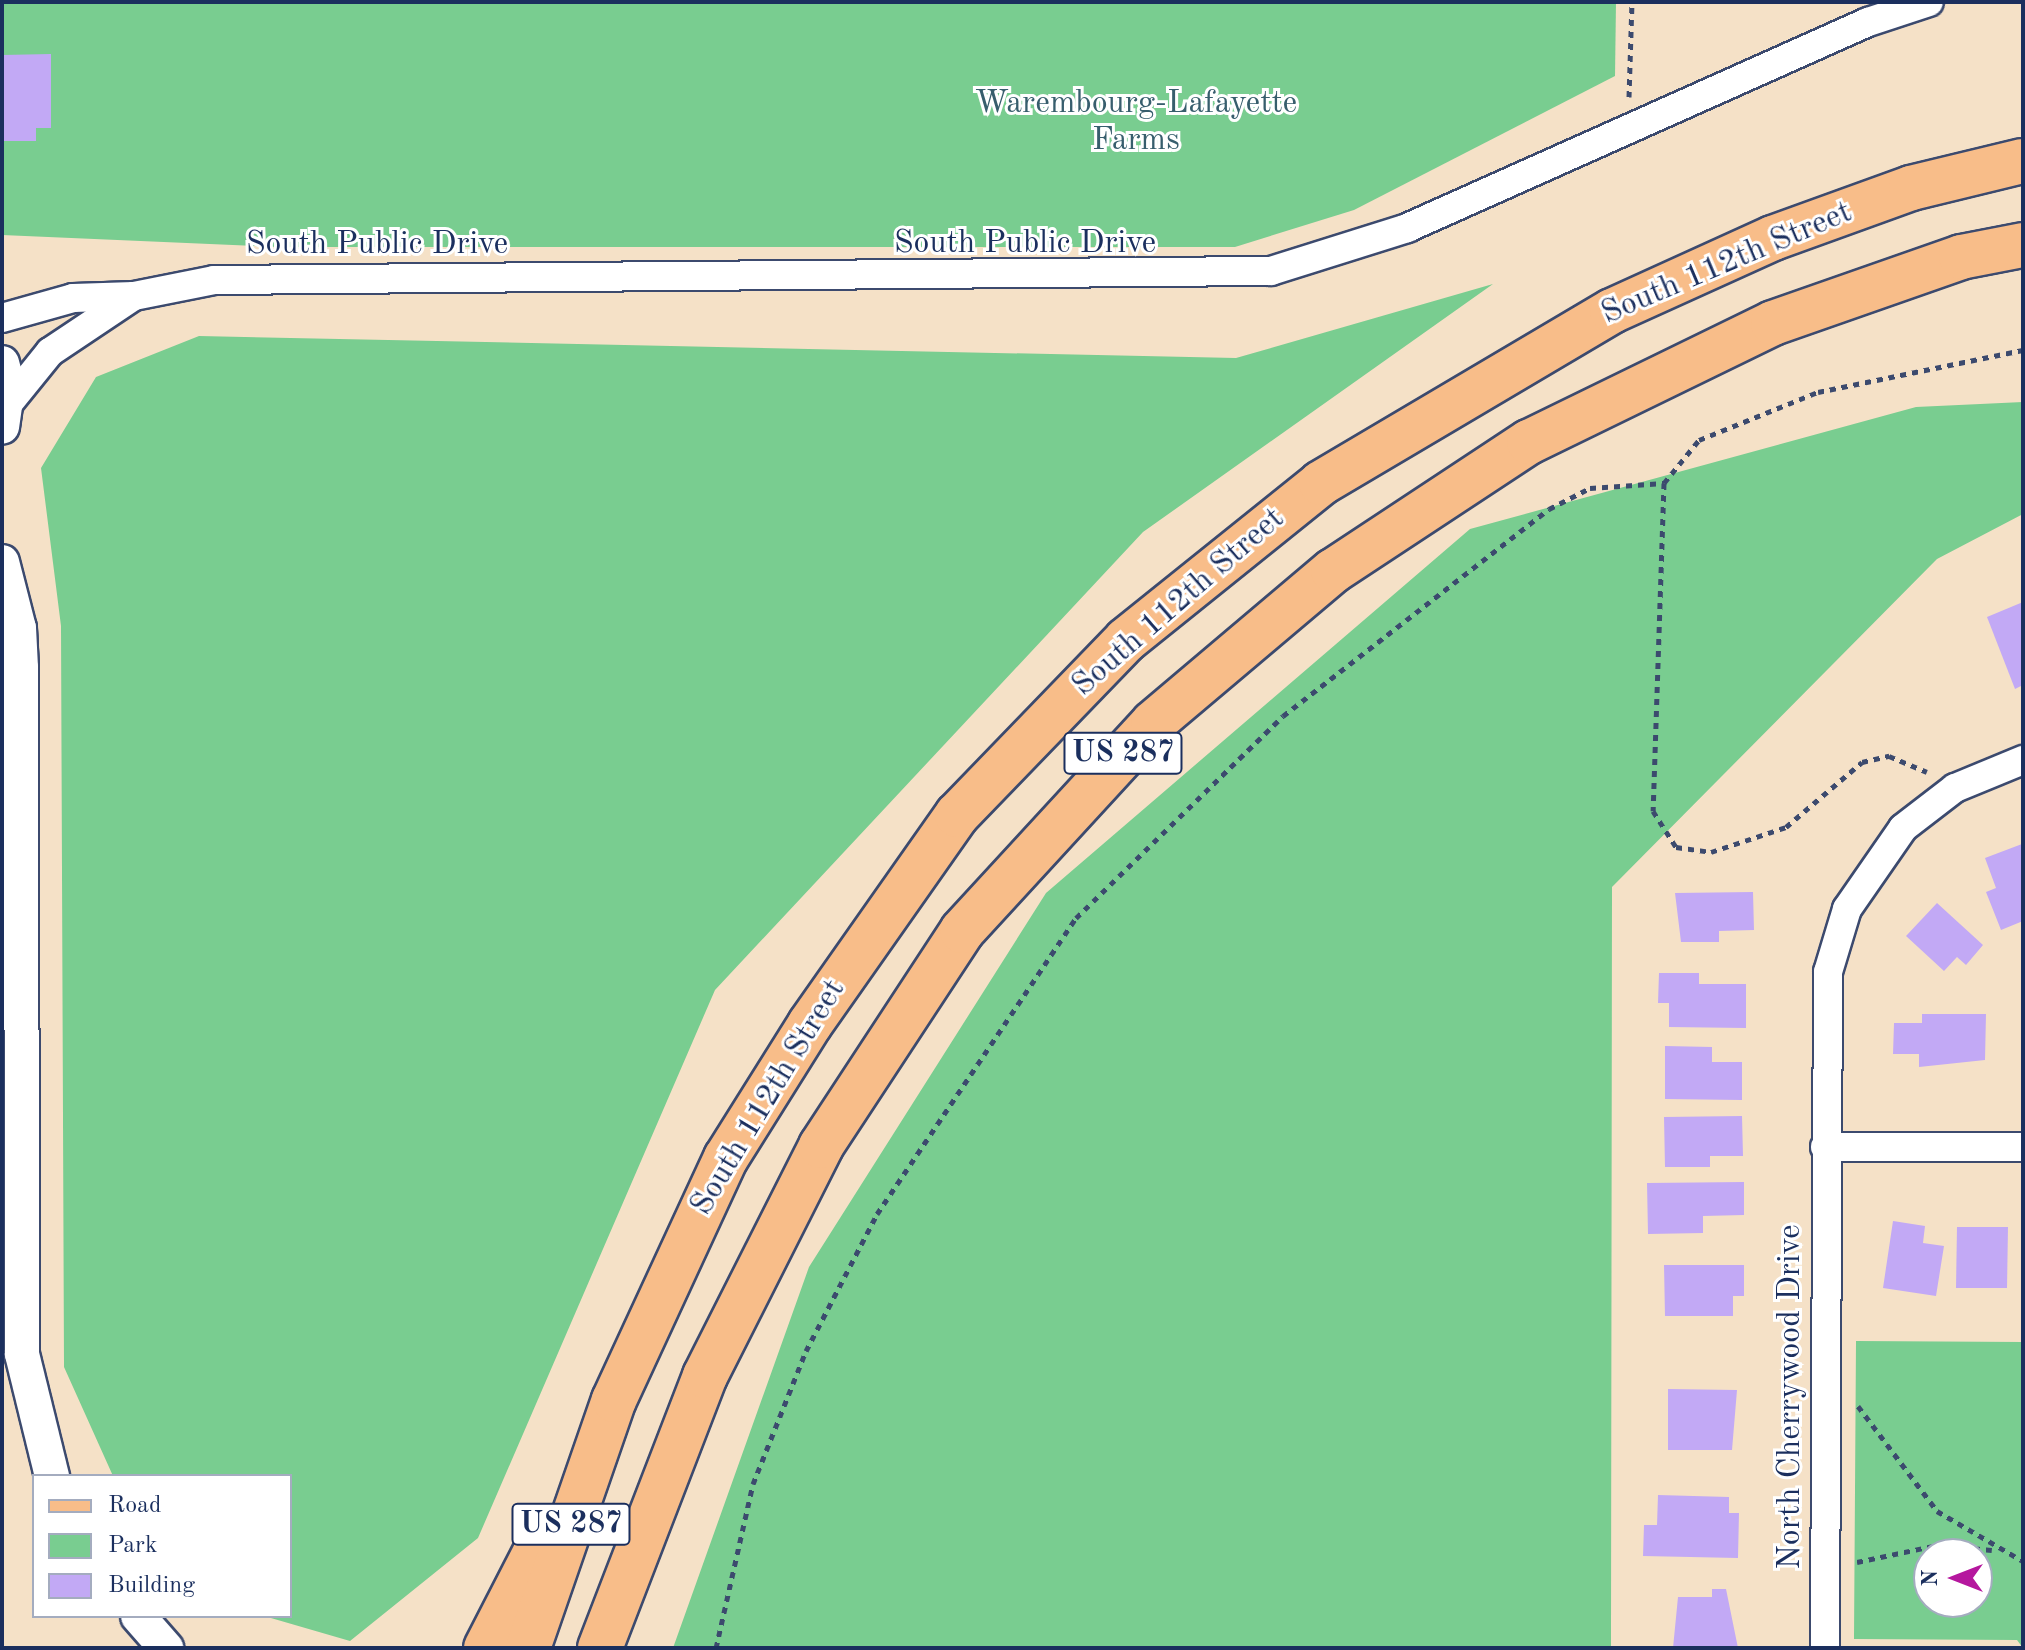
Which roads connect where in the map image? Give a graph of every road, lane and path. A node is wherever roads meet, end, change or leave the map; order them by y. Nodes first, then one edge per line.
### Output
1 (1632, 2) edge
2 (1891, 2) edge
3 (1929, 2) edge
4 (1868, 22) junction
5 (1629, 86) dead end
6 (2023, 161) edge
7 (2023, 245) edge
8 (134, 296) junction
9 (2, 318) edge
10 (2023, 350) edge
11 (2, 363) edge
12 (5, 416) edge
13 (1664, 483) junction
14 (2, 562) edge
15 (2, 679) edge
16 (18, 733) junction
17 (2023, 760) edge
18 (1943, 797) junction
19 (1825, 1147) junction
20 (2023, 1147) edge
21 (1825, 1360) junction
22 (614, 1400) junction
23 (52, 1474) edge
24 (1976, 1538) edge
25 (1913, 1549) edge
26 (1993, 1550) edge
27 (636, 1553) junction
28 (2023, 1561) edge
29 (1825, 1572) junction
30 (140, 1618) edge
31 (166, 1648) edge
32 (486, 1648) edge
33 (528, 1648) edge
34 (600, 1648) edge
35 (629, 1648) edge
36 (716, 1648) edge
37 (1825, 1648) edge

1 - 5 path
2 - 4 street, South Public Drive
3 - 4 street, South Public Drive
4 - 8 street, South Public Drive
6 - 22 main road, South 112th Street / US 287
7 - 27 main road, US 287
8 - 9 street
8 - 12 street
10 - 13 path
11 - 12 street
13 - 18 path
13 - 36 path
14 - 16 street
15 - 16 street
16 - 23 street
17 - 18 street, North Cherrywood Drive
18 - 19 street, North Cherrywood Drive
19 - 20 street
19 - 21 street, North Cherrywood Drive
21 - 24 path
21 - 29 street, North Cherrywood Drive
22 - 32 main road
22 - 33 main road, South 112th Street / US 287
25 - 29 path
26 - 28 path
27 - 34 main road, US 287
27 - 35 main road
29 - 37 street, North Cherrywood Drive
30 - 31 street

